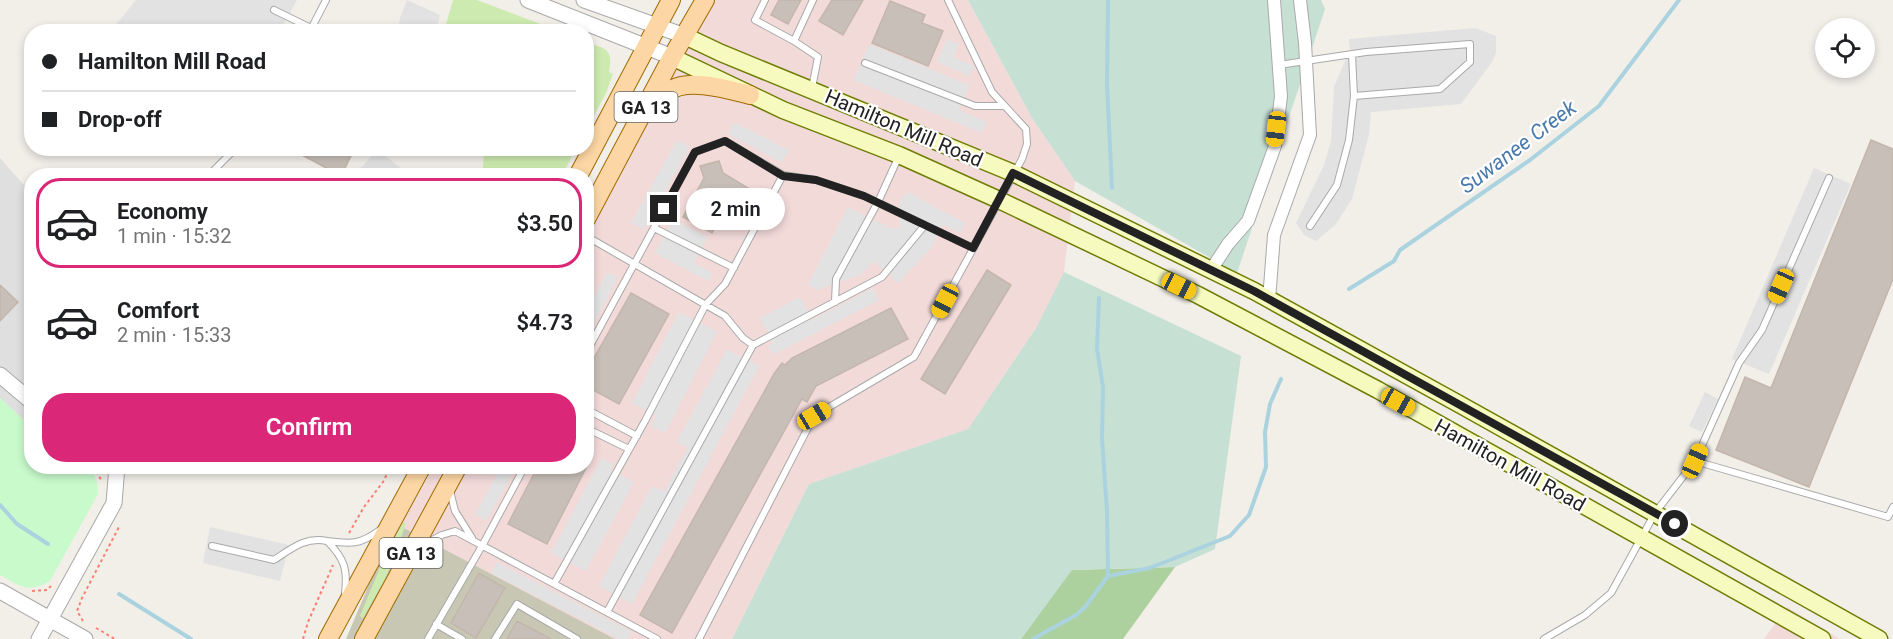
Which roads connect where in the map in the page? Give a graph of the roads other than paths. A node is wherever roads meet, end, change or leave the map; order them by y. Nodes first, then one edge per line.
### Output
1 (326, 0) edge
2 (528, 0) edge
3 (584, 0) edge
4 (671, 0) edge
5 (705, 0) edge
6 (765, 0) edge
7 (813, 0) edge
8 (948, 0) edge
9 (1274, 0) edge
10 (1300, 0) edge
11 (274, 10) dead end
12 (299, 24) edge
13 (313, 24) edge
14 (590, 24) edge
15 (594, 26) edge
16 (657, 27) junction
17 (685, 36) junction
18 (794, 41) junction
19 (646, 46) junction
20 (1352, 54) junction
21 (672, 57) junction
22 (1306, 60) junction
23 (865, 63) dead end
24 (1278, 65) junction
25 (811, 89) junction
26 (750, 95) junction
27 (1354, 96) junction
28 (1004, 106) junction
29 (594, 145) edge
30 (899, 155) junction
31 (228, 156) edge
32 (620, 157) junction
33 (216, 168) edge
34 (1013, 173) junction
35 (783, 176) junction
36 (1829, 178) dead end
37 (999, 200) junction
38 (878, 202) junction
39 (594, 204) edge
40 (925, 225) junction
41 (1310, 226) dead end
42 (654, 228) junction
43 (594, 241) edge
44 (973, 248) junction
45 (634, 264) junction
46 (734, 268) junction
47 (1211, 270) junction
48 (1269, 300) junction
49 (835, 302) junction
50 (706, 304) junction
51 (594, 338) edge
52 (753, 345) junction
53 (0, 375) edge
54 (24, 395) edge
55 (594, 414) edge
56 (594, 432) edge
57 (636, 436) junction
58 (629, 449) junction
59 (1695, 461) junction
60 (116, 474) edge
61 (418, 474) edge
62 (454, 474) edge
63 (521, 474) edge
64 (448, 484) junction
65 (1893, 507) edge
66 (1655, 513) junction
67 (393, 521) junction
68 (1641, 538) junction
69 (327, 541) junction
70 (474, 542) junction
71 (212, 546) dead end
72 (482, 546) junction
73 (413, 551) junction
74 (554, 584) junction
75 (0, 591) edge
76 (607, 612) junction
77 (341, 615) junction
78 (49, 618) junction
79 (436, 624) junction
80 (39, 639) edge
81 (85, 639) edge
82 (328, 639) edge
83 (364, 639) edge
84 (428, 639) edge
85 (462, 639) edge
86 (495, 639) edge
87 (577, 639) edge
88 (657, 639) edge
89 (699, 639) edge
90 (1544, 639) edge
91 (1822, 639) edge
92 (1879, 639) edge

1 - 13 lane
2 - 14 street
3 - 16 street
4 - 16 main road, GA 13
5 - 17 main road, GA 13
6 - 18 lane
7 - 18 lane
8 - 28 lane
9 - 24 street
10 - 22 street
11 - 12 lane
15 - 19 street
16 - 17 street
16 - 19 main road, GA 13
17 - 21 main road, GA 13
17 - 25 main road, Hamilton Mill Road
18 - 25 lane
19 - 21 street
19 - 29 main road, GA 13
20 - 22 lane
20 - 27 lane
20 - 27 lane
21 - 26 main road, Hamilton Mill Road
21 - 32 main road, GA 13
22 - 24 lane
22 - 48 street
23 - 28 lane
24 - 47 street
25 - 34 main road, Hamilton Mill Road
26 - 30 main road, Hamilton Mill Road
26 - 32 main road
27 - 41 lane
28 - 34 lane
30 - 37 main road, Hamilton Mill Road
30 - 38 lane
31 - 33 lane
32 - 39 main road, GA 13
34 - 37 lane
34 - 47 main road, Hamilton Mill Road
35 - 38 lane
35 - 42 lane
35 - 46 lane
36 - 59 lane
37 - 44 lane
37 - 68 main road, Hamilton Mill Road
38 - 40 lane
38 - 49 lane
40 - 44 lane
40 - 49 lane
42 - 45 lane
42 - 46 lane
43 - 45 lane
44 - 89 lane
45 - 50 lane
45 - 51 lane
46 - 50 lane
47 - 48 main road, Hamilton Mill Road
48 - 66 main road, Hamilton Mill Road
49 - 52 lane
50 - 52 lane
50 - 57 lane
52 - 76 lane
53 - 54 street
55 - 57 lane
56 - 58 lane
57 - 58 lane
58 - 74 lane
59 - 65 lane
59 - 66 lane
60 - 78 street
61 - 67 main road, GA 13
62 - 64 main road, GA 13
63 - 72 lane
64 - 70 lane
64 - 73 main road, GA 13
66 - 68 lane
66 - 92 main road, Hamilton Mill Road
67 - 69 lane
67 - 77 main road, GA 13
68 - 90 lane
68 - 91 main road, Hamilton Mill Road
69 - 71 lane
69 - 77 lane
70 - 72 lane
70 - 73 lane
72 - 74 lane
72 - 79 lane
73 - 83 main road, GA 13
74 - 76 lane
75 - 78 street
76 - 88 lane
77 - 82 main road, GA 13
78 - 80 street
78 - 81 street
79 - 84 lane
79 - 85 lane
86 - 87 lane

